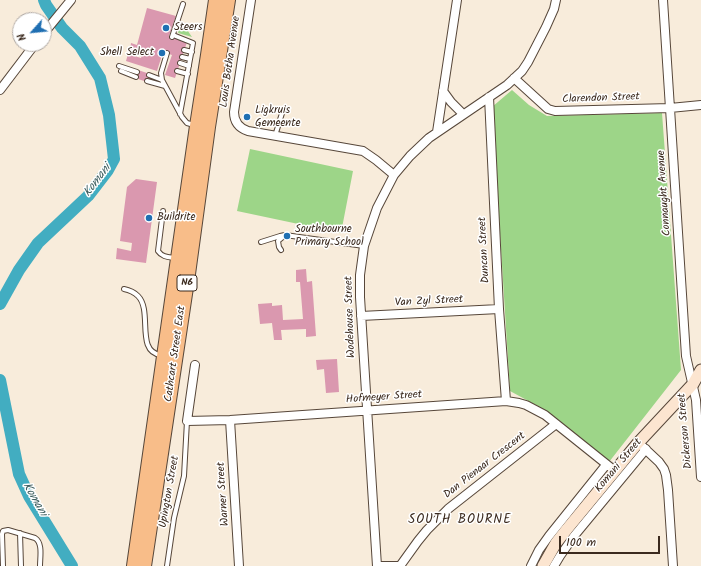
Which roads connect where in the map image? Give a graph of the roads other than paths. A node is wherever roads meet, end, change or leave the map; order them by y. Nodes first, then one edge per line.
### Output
1 (71, 0) edge
2 (216, 0) edge
3 (228, 0) edge
4 (250, 0) edge
5 (457, 0) edge
6 (556, 0) edge
7 (663, 0) edge
8 (183, 4) dead end
9 (52, 23) edge
10 (184, 50) dead end
11 (29, 52) edge
12 (192, 52) junction
13 (167, 53) dead end
14 (182, 57) dead end
15 (166, 59) junction
16 (190, 59) junction
17 (170, 60) dead end
18 (180, 63) dead end
19 (119, 66) dead end
20 (189, 66) junction
21 (121, 71) dead end
22 (177, 71) dead end
23 (137, 72) dead end
24 (188, 74) junction
25 (149, 76) dead end
26 (136, 77) dead end
27 (514, 78) junction
28 (162, 80) junction
29 (147, 81) dead end
30 (165, 86) junction
31 (0, 90) edge
32 (443, 91) junction
33 (489, 97) junction
34 (701, 105) edge
35 (670, 108) junction
36 (283, 110) dead end
37 (180, 114) junction
38 (463, 114) junction
39 (202, 126) junction
40 (437, 132) junction
41 (275, 136) junction
42 (394, 175) junction
43 (163, 211) dead end
44 (285, 235) junction
45 (261, 242) dead end
46 (364, 246) junction
47 (281, 250) dead end
48 (184, 259) junction
49 (124, 289) dead end
50 (499, 309) junction
51 (361, 316) junction
52 (170, 356) junction
53 (195, 365) dead end
54 (701, 370) edge
55 (693, 384) junction
56 (506, 401) junction
57 (699, 401) edge
58 (367, 411) junction
59 (230, 420) junction
60 (187, 421) junction
61 (556, 424) junction
62 (642, 446) junction
63 (701, 463) edge
64 (610, 468) junction
65 (701, 477) edge
66 (20, 533) junction
67 (3, 566) edge
68 (21, 566) edge
69 (40, 566) edge
70 (134, 566) edge
71 (144, 566) edge
72 (167, 566) edge
73 (239, 566) edge
74 (377, 566) edge
75 (400, 566) edge
76 (531, 566) edge
77 (543, 566) edge
78 (554, 566) edge
79 (673, 566) edge

1 - 9 street
2 - 39 highway, Cathcart Street East / N6
3 - 39 highway, Cathcart Street East / N6
4 - 41 street, Louis Botha Avenue
5 - 32 street
6 - 27 street, Wodehouse Street
7 - 35 street, Connaught Avenue
8 - 12 lane
10 - 12 lane
11 - 31 street
12 - 16 lane
13 - 15 lane
14 - 16 lane
15 - 17 lane
15 - 28 lane
16 - 20 lane
18 - 20 lane
19 - 23 lane
20 - 24 lane
21 - 26 lane
22 - 24 lane
24 - 37 lane
25 - 28 lane
27 - 33 street, Wodehouse Street
27 - 35 street, Clarendon Street
28 - 30 lane
29 - 30 lane
30 - 37 lane
32 - 38 street
32 - 40 street
33 - 38 street, Wodehouse Street
33 - 50 street, Duncan Street
34 - 35 street, Clarendon Street
35 - 55 street, Connaught Avenue
36 - 41 lane
37 - 39 lane
38 - 40 street, Wodehouse Street
39 - 48 highway, Cathcart Street East / N6
40 - 42 street, Wodehouse Street
41 - 42 street
42 - 46 street, Wodehouse Street
43 - 48 lane
44 - 45 lane
44 - 46 lane
44 - 47 lane
46 - 51 street, Wodehouse Street
48 - 52 highway, Cathcart Street East / N6
49 - 52 lane
50 - 51 street, Van Zyl Street
50 - 56 street, Duncan Street
51 - 58 street, Wodehouse Street
52 - 70 highway, Cathcart Street East / N6
52 - 71 highway, Cathcart Street East / N6
53 - 60 street
54 - 55 street, Komani Street
55 - 57 street, Dickerson Street
55 - 62 street, Komani Street
56 - 58 street, Hofmeyer Street
56 - 61 street, Hofmeyer Street
57 - 63 street, Dickerson Street
58 - 59 street, Hofmeyer Street
58 - 74 street, Wodehouse Street
59 - 60 street, Hofmeyer Street
59 - 73 street, Warner Street
60 - 72 lane, Upington Street
61 - 64 street, Hofmeyer Street
61 - 75 street, Dan Pienaar Crescent
62 - 64 street, Komani Street
62 - 78 street, Komani Street
62 - 79 street
63 - 65 street, Dickerson Street
64 - 76 street, Komani Street
64 - 77 street, Komani Street
66 - 67 lane
66 - 68 lane
66 - 69 lane
74 - 75 street, Dan Pienaar Crescent

